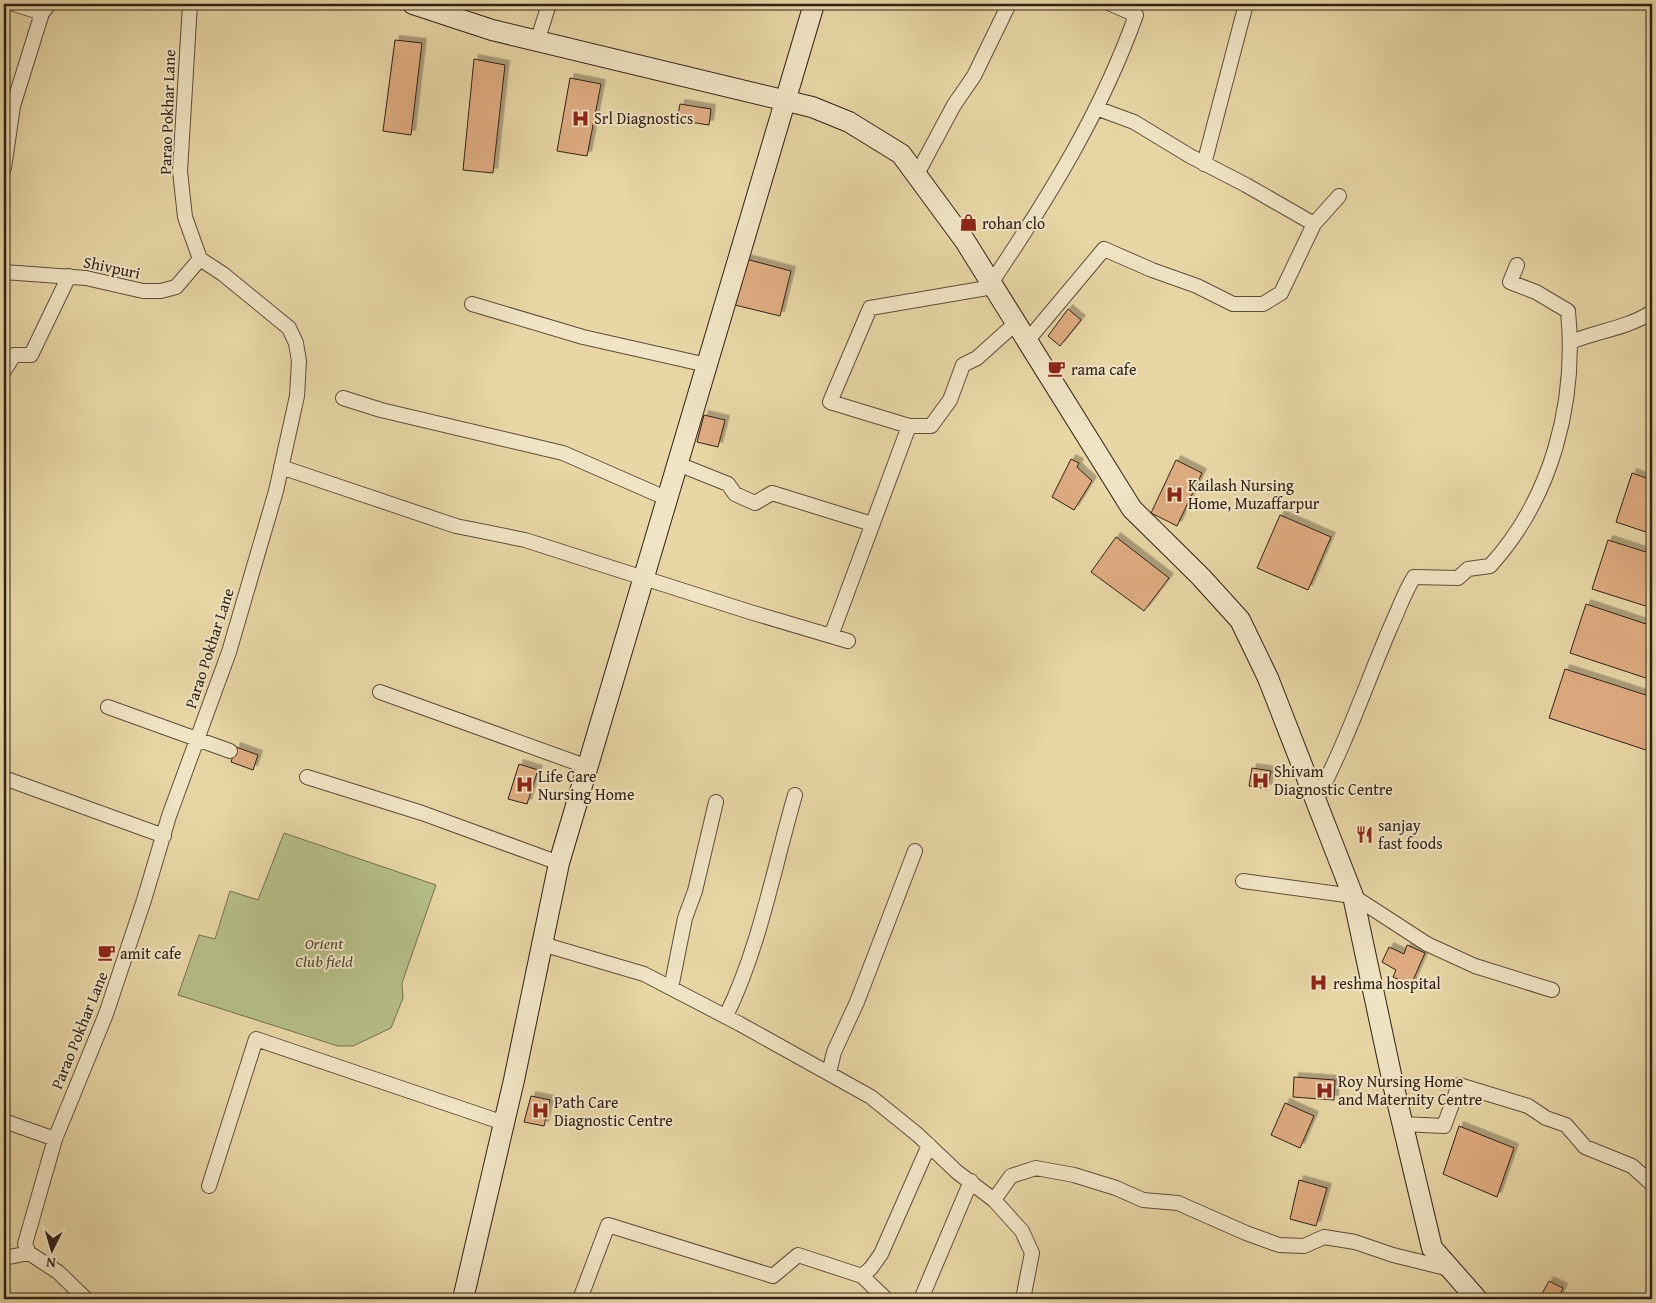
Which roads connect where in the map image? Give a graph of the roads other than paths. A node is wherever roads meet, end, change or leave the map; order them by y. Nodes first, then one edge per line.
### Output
1 (14, 4) edge
2 (190, 4) edge
3 (413, 4) edge
4 (549, 4) edge
5 (814, 4) edge
6 (1009, 4) edge
7 (1111, 4) edge
8 (1246, 4) edge
9 (46, 8) edge
10 (453, 10) edge
11 (537, 42) junction
12 (786, 100) junction
13 (1096, 108) junction
14 (1204, 164) junction
15 (4, 168) edge
16 (916, 176) junction
17 (1339, 196) dead end
18 (1314, 224) junction
19 (200, 260) junction
20 (1517, 264) dead end
21 (4, 272) edge
22 (69, 276) junction
23 (992, 285) junction
24 (472, 304) dead end
25 (1652, 312) edge
26 (1016, 323) junction
27 (1027, 341) junction
28 (1571, 342) junction
29 (707, 366) junction
30 (4, 371) edge
31 (343, 398) dead end
32 (908, 426) junction
33 (678, 464) junction
34 (281, 467) junction
35 (668, 500) junction
36 (872, 524) junction
37 (645, 578) junction
38 (831, 636) junction
39 (848, 641) dead end
40 (380, 692) dead end
41 (108, 707) dead end
42 (198, 742) junction
43 (230, 751) dead end
44 (588, 767) junction
45 (4, 778) edge
46 (307, 778) dead end
47 (795, 796) dead end
48 (1316, 800) junction
49 (716, 802) dead end
50 (164, 836) junction
51 (915, 851) dead end
52 (559, 863) junction
53 (1243, 881) dead end
54 (1353, 896) junction
55 (542, 944) junction
56 (671, 988) junction
57 (1552, 990) dead end
58 (726, 1016) junction
59 (829, 1073) junction
60 (4, 1121) edge
61 (504, 1122) junction
62 (1402, 1124) junction
63 (55, 1139) junction
64 (929, 1145) junction
65 (971, 1180) junction
66 (1652, 1184) edge
67 (209, 1186) dead end
68 (994, 1200) junction
69 (29, 1253) junction
70 (4, 1258) edge
71 (1450, 1269) junction
72 (862, 1276) junction
73 (86, 1299) edge
74 (464, 1299) edge
75 (580, 1299) edge
76 (886, 1299) edge
77 (921, 1299) edge
78 (1023, 1299) edge
79 (1477, 1299) edge

1 - 9 street
2 - 19 street, Parao Pokhar Lane
3 - 10 main road
4 - 11 street
5 - 12 main road
6 - 16 street
7 - 13 street
8 - 14 street
9 - 15 street
10 - 11 main road
11 - 12 main road
12 - 16 main road
12 - 29 main road
13 - 14 street
13 - 23 street
14 - 18 street
16 - 23 main road
17 - 18 street
18 - 27 street
19 - 22 street, Shivpuri
19 - 34 street, Parao Pokhar Lane
20 - 28 street
21 - 22 street, Shivpuri
22 - 30 street
23 - 26 main road
23 - 32 street
24 - 29 street
25 - 28 street
26 - 27 main road
26 - 32 street
27 - 48 main road
28 - 48 street
29 - 33 main road
31 - 35 street
32 - 36 street
33 - 35 main road
33 - 36 street
34 - 37 street
34 - 42 street, Parao Pokhar Lane
35 - 37 main road
36 - 38 street
37 - 38 street
37 - 44 main road
38 - 39 street
40 - 44 street
41 - 42 street
42 - 43 street
42 - 50 street, Parao Pokhar Lane
44 - 52 main road
45 - 50 street
46 - 52 street
47 - 58 street
48 - 54 main road
49 - 56 street
50 - 63 street, Parao Pokhar Lane
51 - 59 street
52 - 55 main road
53 - 54 street
54 - 57 street
54 - 62 main road
55 - 56 street
55 - 61 main road
56 - 58 street
58 - 59 street
59 - 64 street
60 - 63 street
61 - 67 street
61 - 74 main road
62 - 66 street
62 - 71 main road
63 - 69 street, Parao Pokhar Lane
64 - 65 street
64 - 72 street
65 - 68 street
65 - 77 street
68 - 71 street
68 - 78 street
69 - 70 street
69 - 73 street
71 - 79 main road
72 - 75 street
72 - 76 street

